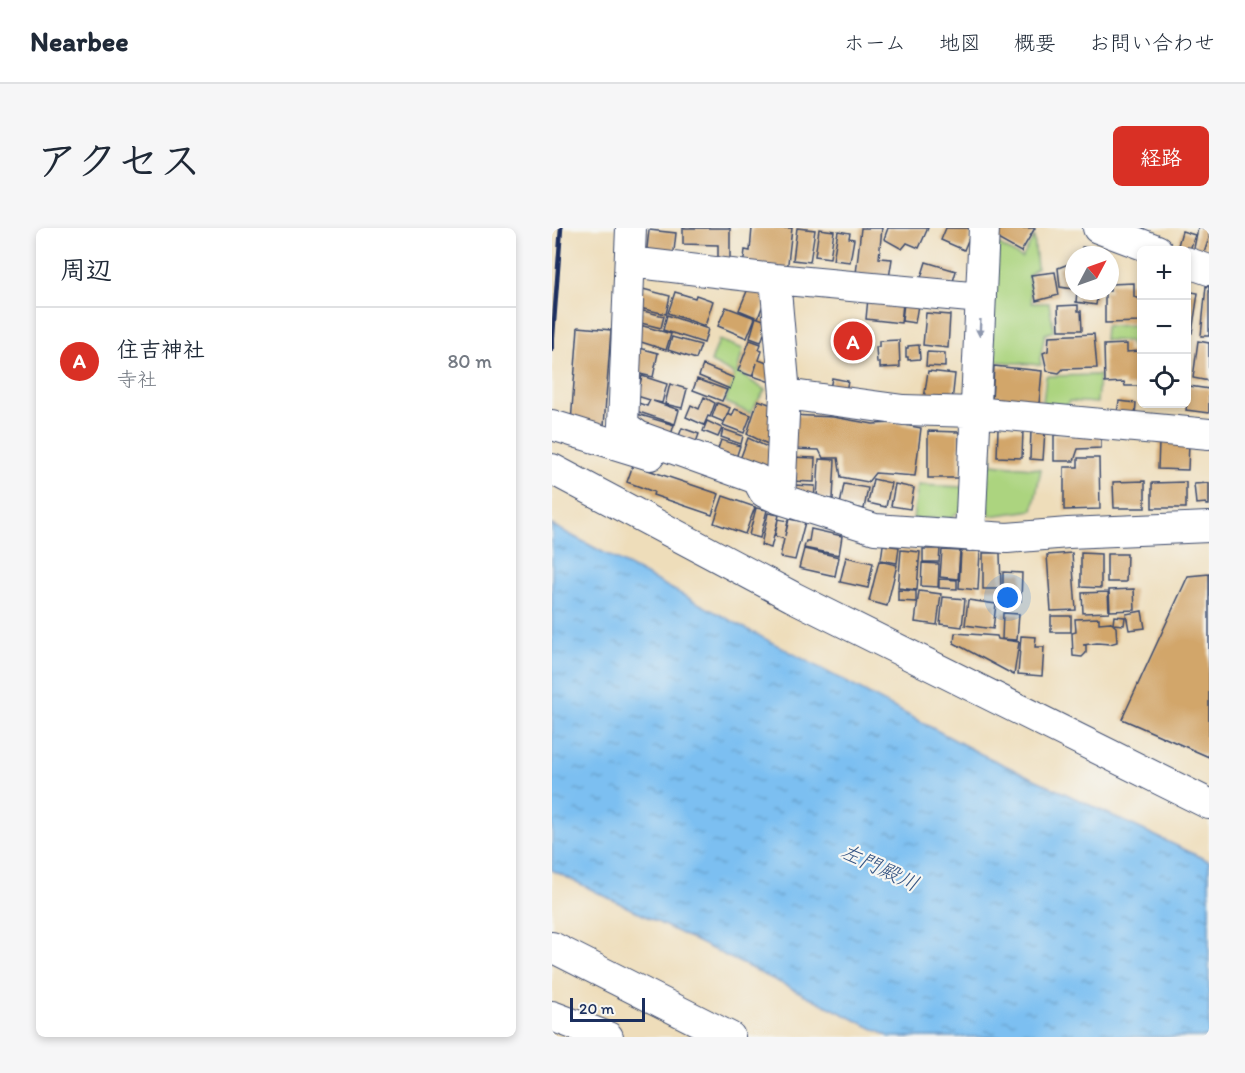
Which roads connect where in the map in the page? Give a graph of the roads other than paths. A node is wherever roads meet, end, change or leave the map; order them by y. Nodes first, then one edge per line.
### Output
1 (631, 228) edge
2 (984, 228) edge
3 (1098, 228) edge
4 (1146, 246) edge
5 (630, 262) junction
6 (1191, 264) edge
7 (1209, 270) edge
8 (775, 279) junction
9 (981, 298) junction
10 (785, 394) junction
11 (975, 412) junction
12 (552, 425) edge
13 (1209, 434) edge
14 (552, 469) edge
15 (772, 496) junction
16 (1209, 527) edge
17 (970, 536) junction
18 (1209, 804) edge
19 (552, 947) edge
20 (552, 1016) edge
21 (608, 1037) edge
22 (730, 1037) edge

1 - 5 street
2 - 9 street
3 - 4 street
5 - 8 street
5 - 15 street
6 - 7 street
8 - 9 street
8 - 10 street
9 -> 11 street
10 - 11 street
10 - 15 street
11 - 13 street
11 - 17 street
12 - 15 street
14 - 18 street
15 - 17 street
16 - 17 street
19 - 22 street
20 - 21 street

